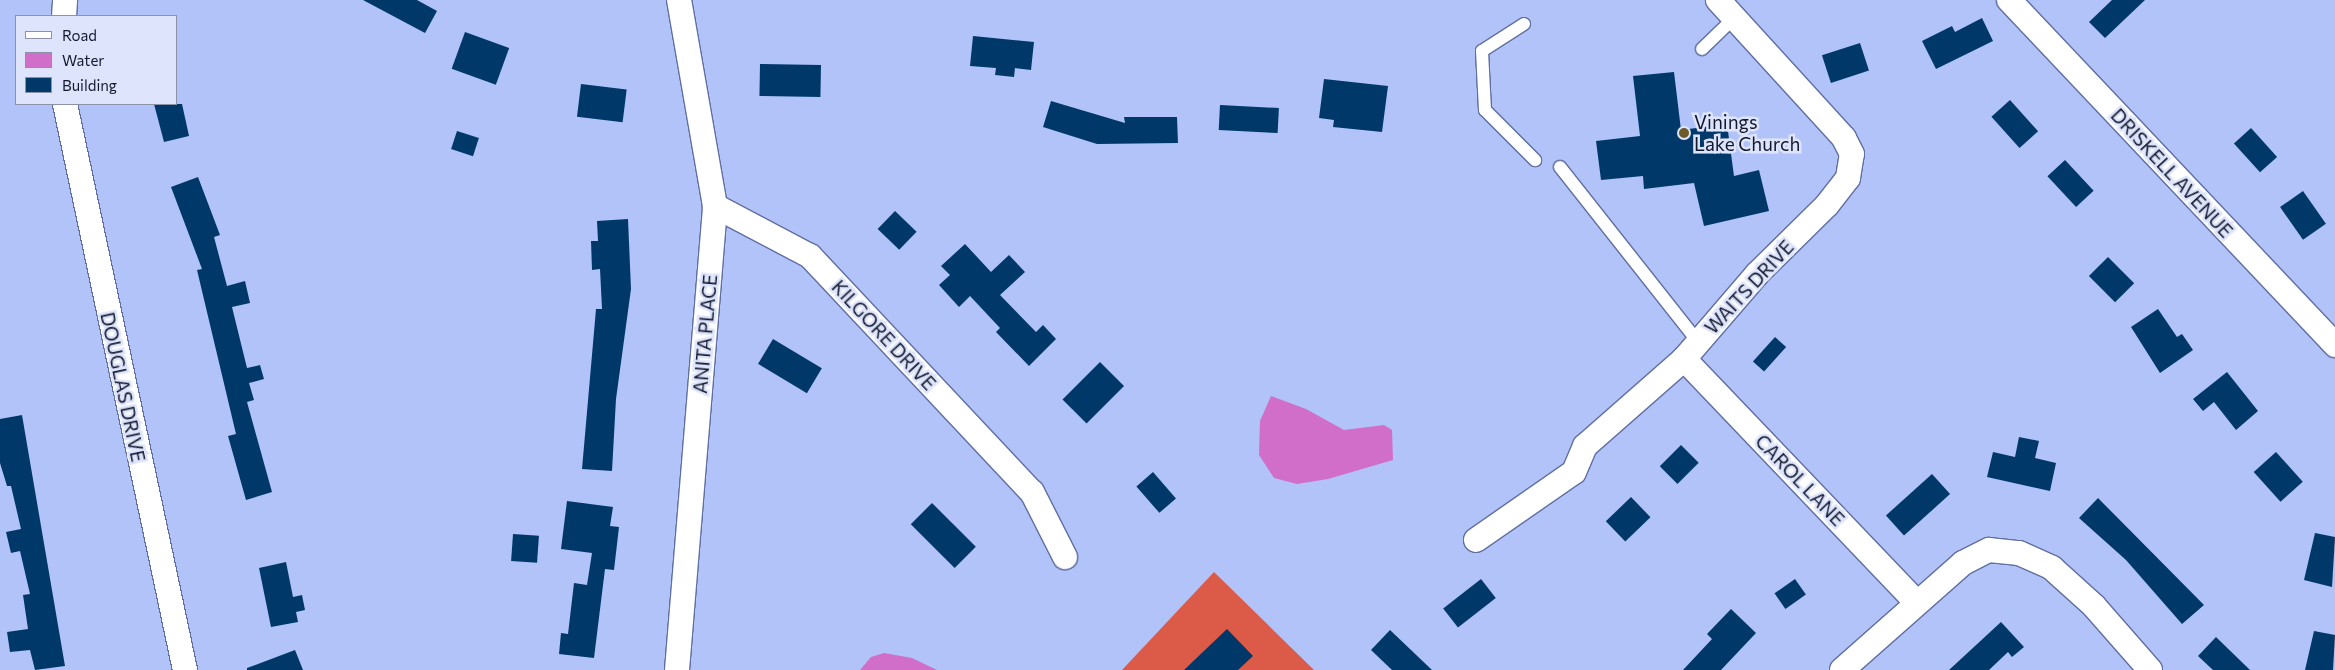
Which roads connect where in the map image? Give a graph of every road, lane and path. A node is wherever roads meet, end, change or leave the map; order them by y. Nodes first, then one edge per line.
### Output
1 (65, 0) edge
2 (679, 0) edge
3 (1718, 0) edge
4 (2009, 0) edge
5 (64, 15) edge
6 (1734, 18) junction
7 (1524, 24) dead end
8 (1702, 49) dead end
9 (65, 105) edge
10 (1535, 160) dead end
11 (1560, 167) dead end
12 (715, 206) junction
13 (2335, 345) edge
14 (1691, 351) junction
15 (1476, 540) dead end
16 (1065, 557) dead end
17 (1916, 602) junction
18 (185, 670) edge
19 (677, 670) edge
20 (1842, 670) edge
21 (2150, 670) edge

1 - 5 street
2 - 12 street, ANITA PLACE
3 - 6 street, WAITS DRIVE
4 - 13 street, DRISKELL AVENUE
6 - 8 lane
6 - 14 street, WAITS DRIVE
7 - 10 lane
9 - 18 street, DOUGLAS DRIVE
11 - 14 lane
12 - 16 street, KILGORE DRIVE
12 - 19 street, ANITA PLACE
14 - 15 street, WAITS DRIVE
14 - 17 street, CAROL LANE
17 - 20 street
17 - 21 street

